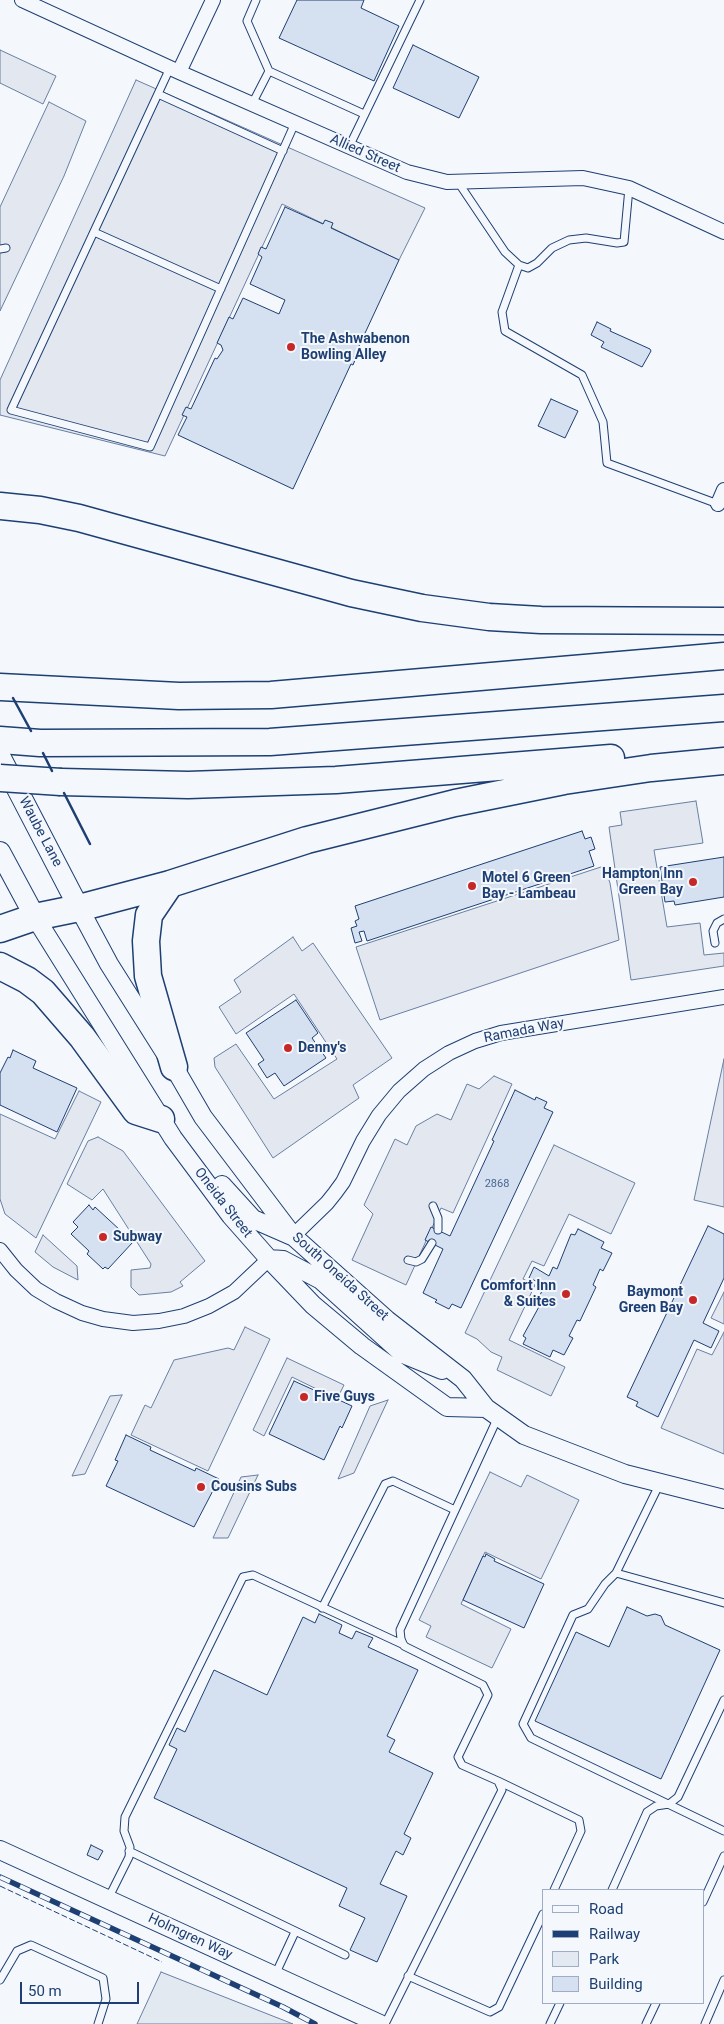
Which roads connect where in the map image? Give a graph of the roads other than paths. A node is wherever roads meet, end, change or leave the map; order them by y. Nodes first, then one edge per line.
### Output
1 (22, 0) edge
2 (213, 0) edge
3 (256, 0) edge
4 (420, 0) edge
5 (174, 70) junction
6 (270, 71) junction
7 (158, 94) junction
8 (252, 105) junction
9 (364, 114) junction
10 (295, 124) junction
11 (349, 147) junction
12 (283, 151) junction
13 (458, 182) junction
14 (629, 188) junction
15 (94, 232) junction
16 (724, 232) edge
17 (519, 265) junction
18 (221, 289) junction
19 (0, 492) edge
20 (722, 496) edge
21 (0, 506) edge
22 (40, 510) junction
23 (724, 621) edge
24 (724, 656) edge
25 (5, 688) edge
26 (724, 708) edge
27 (0, 740) edge
28 (724, 749) edge
29 (0, 756) edge
30 (724, 762) edge
31 (0, 778) edge
32 (0, 852) edge
33 (170, 884) junction
34 (80, 908) junction
35 (35, 917) junction
36 (724, 920) edge
37 (0, 929) edge
38 (715, 943) dead end
39 (0, 966) edge
40 (724, 997) edge
41 (174, 1067) junction
42 (161, 1119) junction
43 (433, 1206) dead end
44 (438, 1230) dead end
45 (293, 1236) junction
46 (432, 1243) dead end
47 (0, 1250) edge
48 (269, 1259) junction
49 (408, 1260) dead end
50 (463, 1379) junction
51 (492, 1412) junction
52 (661, 1483) junction
53 (724, 1499) edge
54 (455, 1510) junction
55 (616, 1573) junction
56 (724, 1603) edge
57 (322, 1608) junction
58 (404, 1646) junction
59 (724, 1700) edge
60 (498, 1780) junction
61 (669, 1804) junction
62 (724, 1831) edge
63 (0, 1850) edge
64 (129, 1851) junction
65 (724, 1856) edge
66 (554, 1889) edge
67 (612, 1889) edge
68 (107, 1900) junction
69 (704, 1900) edge
70 (542, 1916) edge
71 (295, 1932) junction
72 (346, 1955) dead end
73 (275, 1976) junction
74 (408, 1976) junction
75 (0, 1980) edge
76 (724, 1980) edge
77 (560, 2004) edge
78 (656, 2004) edge
79 (98, 2024) edge
80 (380, 2024) edge
81 (385, 2024) edge
82 (550, 2024) edge
83 (646, 2024) edge
84 (705, 2024) edge

1 - 5 street, Allied Street
2 - 5 street
3 - 6 lane
4 - 9 lane
5 - 7 lane
5 - 8 street, Allied Street
6 - 8 lane
6 - 9 lane
7 - 12 lane
7 - 15 lane
8 - 10 street, Allied Street
9 - 11 lane
10 - 11 street, Allied Street
10 - 12 lane
11 - 13 street, Allied Street
12 - 18 lane
13 - 14 street, Allied Street
13 - 17 lane
14 - 16 street, Allied Street
14 - 17 lane
15 - 18 lane
15 - 18 lane
17 - 20 lane
19 - 22 highway
21 - 22 highway
22 - 23 highway
24 - 25 highway
26 - 27 highway
28 - 31 highway, bridge
29 - 34 main road, Waube Lane
30 - 33 highway
32 - 35 main road
33 - 34 highway
33 - 41 highway
34 - 35 highway
34 - 41 street, South Oneida Street
35 - 37 highway
35 - 42 street, Oneida Street
36 - 38 lane
39 - 42 highway
40 - 45 street, Ramada Way
41 - 45 street, South Oneida Street
42 - 45 street
42 - 48 street, Oneida Street
43 - 44 lane
45 - 50 street, South Oneida Street
46 - 49 lane
47 - 48 street
48 - 50 street
48 - 51 street, Oneida Street
50 - 51 street, South Oneida Street
51 - 52 street, South Oneida Street
51 - 54 lane
52 - 53 street, South Oneida Street
52 - 55 lane
54 - 57 lane
54 - 58 lane
55 - 56 lane
55 - 61 lane
57 - 58 lane
57 - 64 lane
58 - 60 lane
59 - 61 lane
60 - 66 lane
60 - 74 lane
61 - 62 lane
61 - 67 lane
63 - 68 street, Holmgren Way
64 - 68 lane
64 - 71 lane
65 - 69 lane
68 - 73 street, Holmgren Way
70 - 74 lane
71 - 72 lane
71 - 73 lane
73 - 80 street, Holmgren Way
74 - 81 lane
75 - 79 lane
76 - 84 lane
77 - 82 lane
78 - 83 lane

